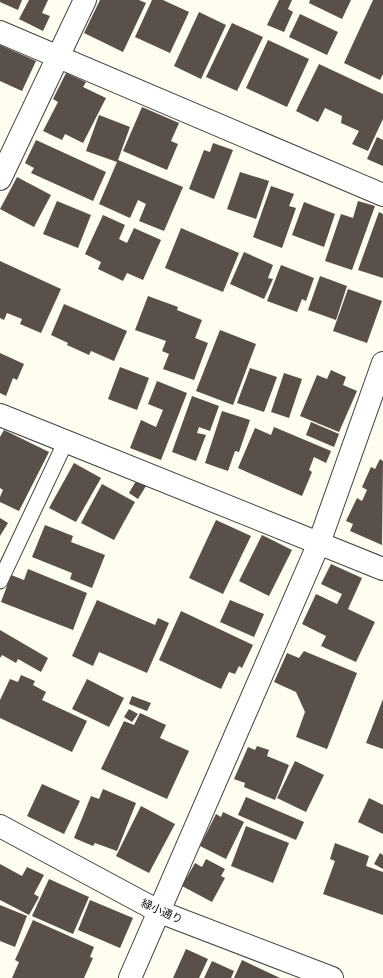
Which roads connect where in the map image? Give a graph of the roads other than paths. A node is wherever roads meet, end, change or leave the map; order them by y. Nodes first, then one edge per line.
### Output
1 (85, 0) edge
2 (0, 32) edge
3 (58, 57) junction
4 (0, 179) edge
5 (383, 195) edge
6 (383, 363) edge
7 (0, 415) edge
8 (66, 441) junction
9 (319, 543) junction
10 (383, 569) edge
11 (0, 581) edge
12 (0, 826) edge
13 (160, 912) junction
14 (130, 978) edge
15 (332, 978) edge

1 - 3 street
2 - 3 street
3 - 4 street
3 - 5 street
6 - 9 street
7 - 8 street
8 - 9 street
8 - 11 lane
9 - 10 street
9 - 13 street
12 - 13 street, 緑小通り
13 - 14 street
13 - 15 street, 緑小通り

